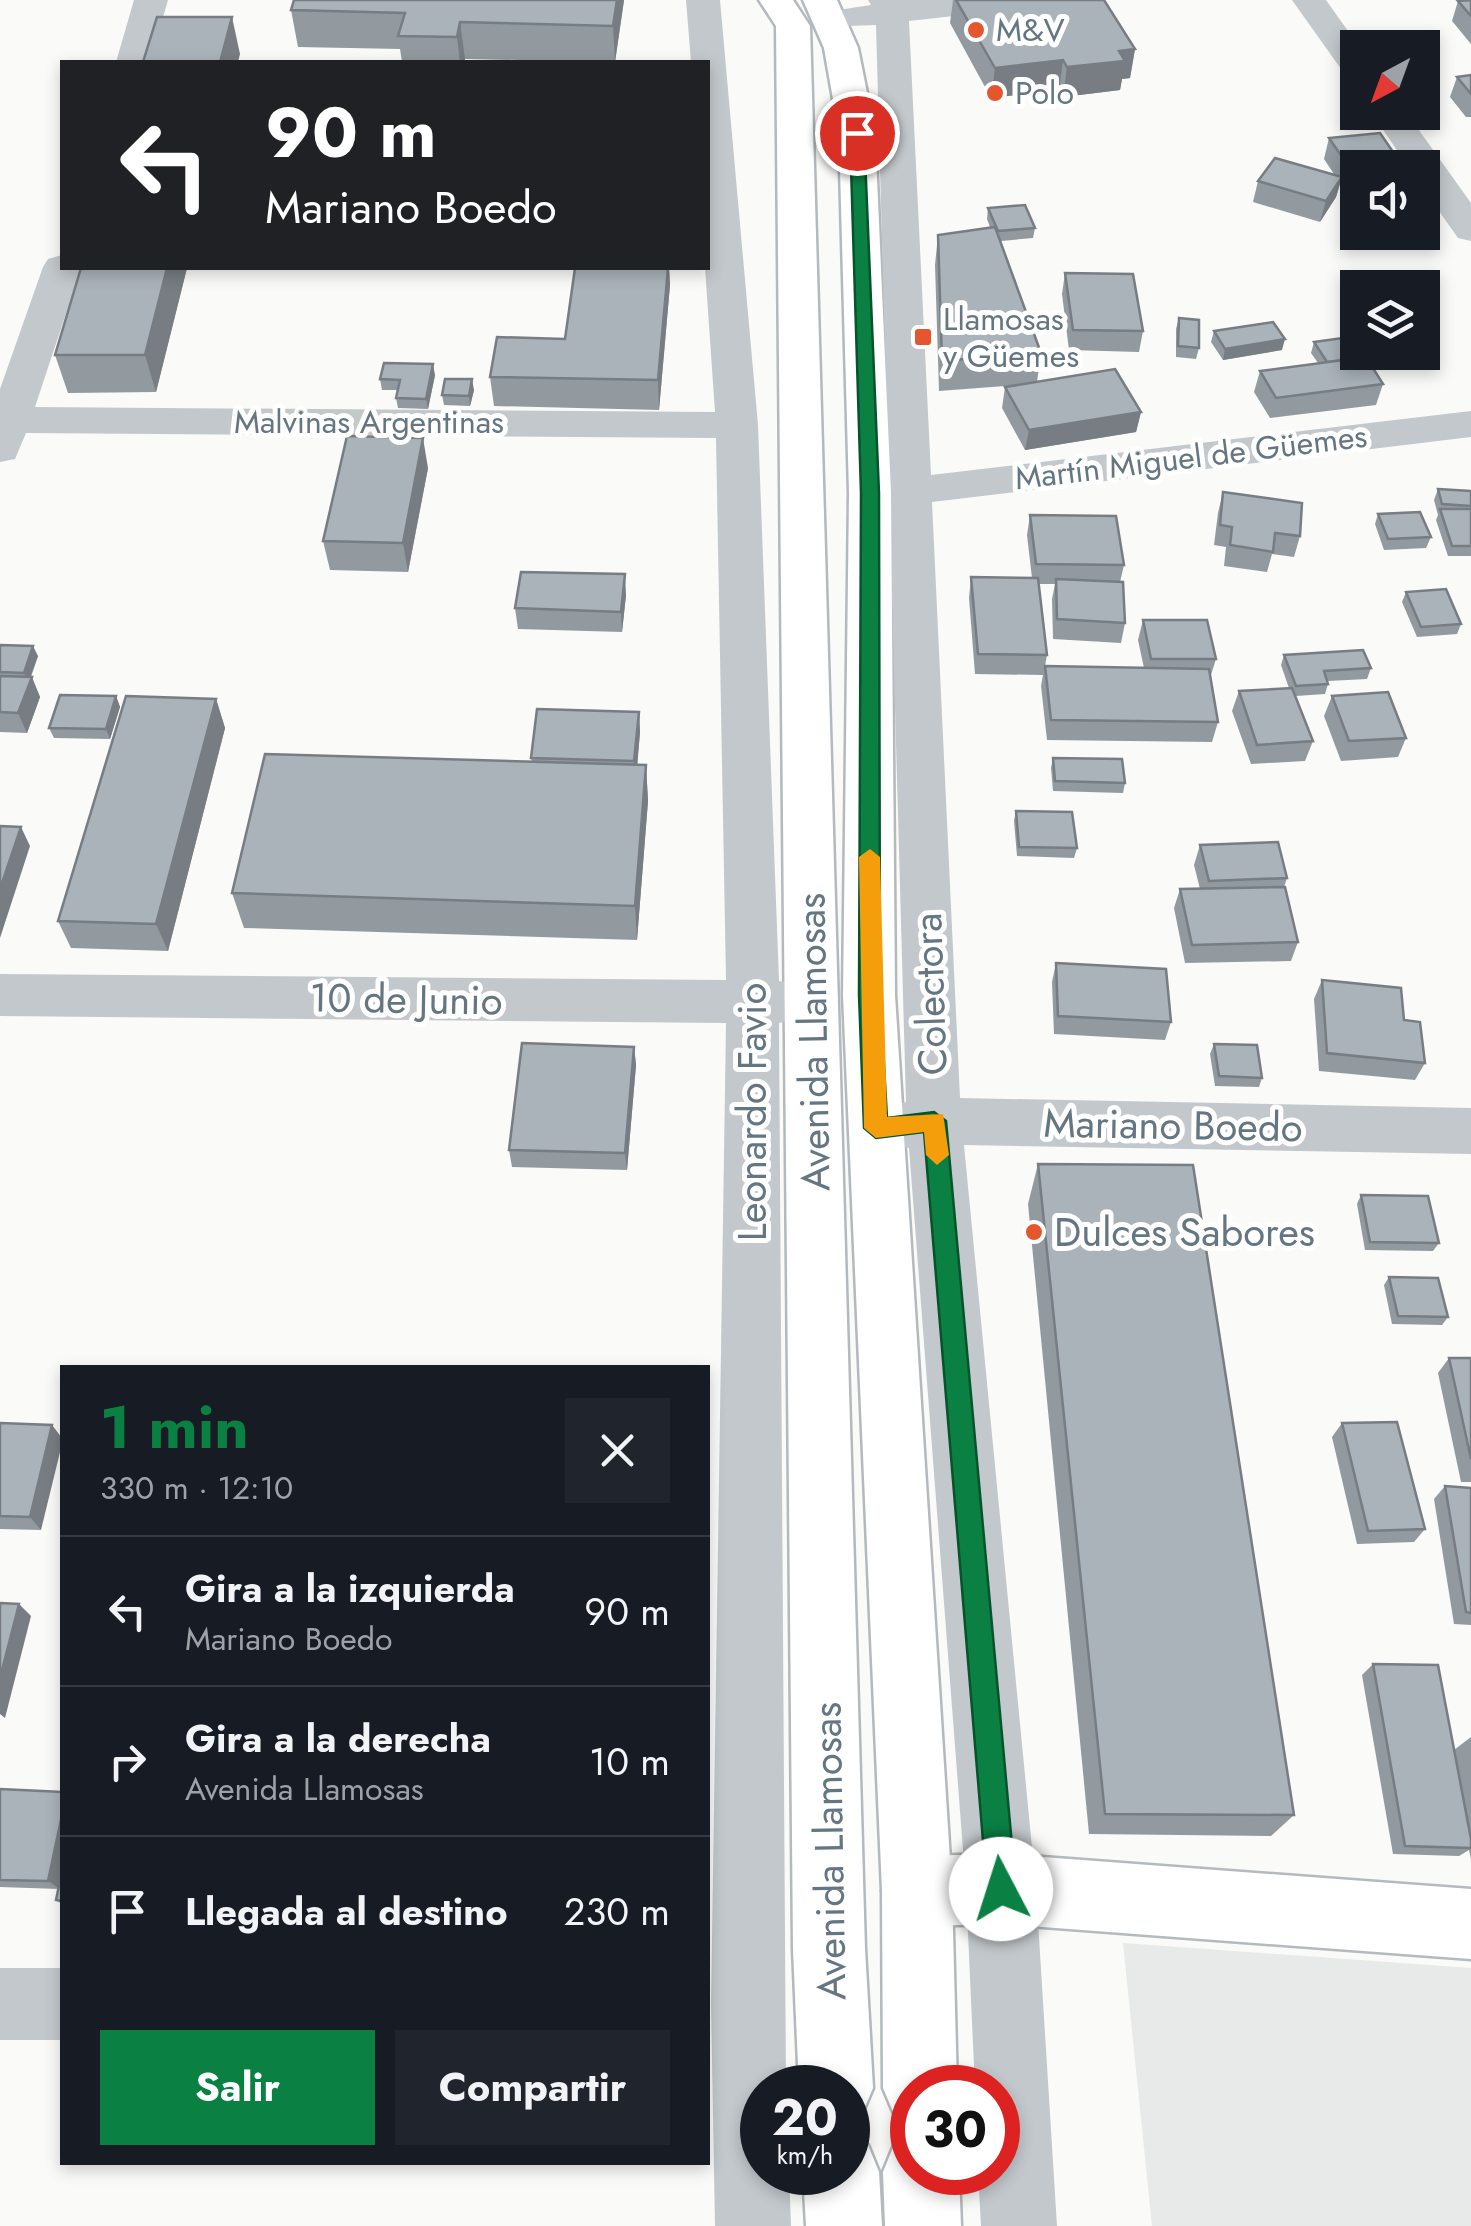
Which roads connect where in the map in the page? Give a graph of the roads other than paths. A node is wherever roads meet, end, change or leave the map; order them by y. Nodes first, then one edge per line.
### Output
1 (150, 0) edge
2 (703, 0) edge
3 (776, 0) edge
4 (1008, 0) edge
5 (1309, 0) edge
6 (888, 6) edge
7 (826, 10) edge
8 (1340, 44) edge
9 (134, 60) edge
10 (708, 60) edge
11 (710, 88) edge
12 (1401, 130) edge
13 (1471, 230) edge
14 (61, 270) edge
15 (1471, 424) edge
16 (737, 425) junction
17 (3, 429) edge
18 (911, 491) junction
19 (0, 995) edge
20 (812, 1002) junction
21 (753, 1003) junction
22 (905, 1125) junction
23 (1471, 1130) edge
24 (1001, 1889) junction
25 (917, 1891) junction
26 (1471, 1924) edge
27 (0, 2004) edge
28 (60, 2004) edge
29 (727, 2004) edge
30 (835, 2065) edge
31 (920, 2065) edge
32 (842, 2195) edge
33 (923, 2195) edge
34 (753, 2226) edge
35 (844, 2226) edge
36 (924, 2226) edge
37 (1019, 2226) edge

1 - 9 street
2 - 10 street, Leonardo Favio
3 - 20 main road, Avenida Llamosas
4 - 6 street
5 - 8 street
6 - 7 street
6 - 18 street, Colectora
7 - 22 main road, Avenida Llamosas
11 - 16 street, Leonardo Favio
12 - 13 street
14 - 17 street
15 - 18 street, Martín Miguel de Güemes
16 - 17 street, Malvinas Argentinas
16 - 21 street, Leonardo Favio
18 - 22 street, Colectora
19 - 21 street, 10 de Junio
20 - 21 street, 10 de Junio
20 - 30 main road, Avenida Llamosas
21 - 29 street, Leonardo Favio
22 - 23 street, Mariano Boedo
22 - 24 street, Colectora
22 - 25 main road, Avenida Llamosas
24 - 25 main road
24 - 26 main road
24 - 37 street, Colectora
25 - 31 main road, Avenida Llamosas
27 - 28 street
29 - 34 street, Leonardo Favio
32 - 35 main road
33 - 36 main road

